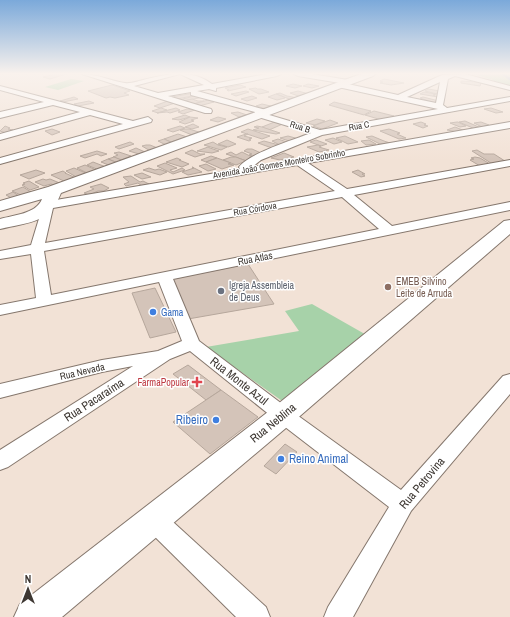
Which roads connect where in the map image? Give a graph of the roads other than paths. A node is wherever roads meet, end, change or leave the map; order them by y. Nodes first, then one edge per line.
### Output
1 (50, 103) edge
2 (56, 103) edge
3 (179, 103) edge
4 (232, 103) edge
5 (290, 103) edge
6 (412, 103) edge
7 (441, 103) edge
8 (493, 103) edge
9 (90, 112) junction
10 (208, 112) dead end
11 (261, 113) junction
12 (0, 115) edge
13 (439, 115) junction
14 (148, 120) dead end
15 (133, 124) junction
16 (510, 125) edge
17 (320, 133) junction
18 (0, 137) edge
19 (431, 139) junction
20 (0, 161) edge
21 (298, 161) junction
22 (510, 163) edge
23 (238, 171) junction
24 (345, 193) junction
25 (51, 197) junction
26 (0, 206) edge
27 (510, 206) edge
28 (0, 224) edge
29 (510, 225) edge
30 (390, 231) junction
31 (37, 248) junction
32 (0, 255) edge
33 (165, 277) junction
34 (44, 300) junction
35 (0, 310) edge
36 (192, 344) junction
37 (164, 355) junction
38 (510, 381) edge
39 (0, 391) edge
40 (283, 415) junction
41 (0, 461) edge
42 (403, 504) junction
43 (153, 519) junction
44 (33, 617) edge
45 (256, 617) edge
46 (338, 617) edge

1 - 12 street
2 - 9 street
3 - 10 street
4 - 11 street, Rua B
5 - 11 main road
6 - 13 street
7 - 13 street
8 - 13 street, Rua C
9 - 15 street
9 - 18 street
11 - 17 street, Rua B
11 - 25 main road
13 - 17 street, Rua C
13 - 19 street
14 - 15 street
15 - 20 street
16 - 19 street, Avenida João Gomes Monteiro Sobrinho
17 - 23 street, Rua C
19 - 21 street, Avenida João Gomes Monteiro Sobrinho
21 - 23 street, Avenida João Gomes Monteiro Sobrinho
21 - 24 street
22 - 24 street, Rua Córdova
23 - 25 street, Avenida João Gomes Monteiro Sobrinho
24 - 30 street
24 - 31 street, Rua Córdova
25 - 26 main road
25 - 28 main road
25 - 31 street
27 - 30 street, Rua Atlas
29 - 40 main road, Rua Neblina
30 - 33 street, Rua Atlas
31 - 32 street, Rua Córdova
31 - 34 street
33 - 34 street, Rua Atlas
33 - 36 street
34 - 35 street, Rua Atlas
36 - 37 street, Rua Pacaraíma
36 - 40 street, Rua Monte Azul
37 - 39 street, Rua Nevada
37 - 41 street, Rua Pacaraíma
38 - 42 street, Rua Petrovina
40 - 42 street, Rua Monte Azul
40 - 43 main road, Rua Neblina
42 - 46 street, Rua Petrovina
43 - 44 main road, Rua Neblina
43 - 45 street

